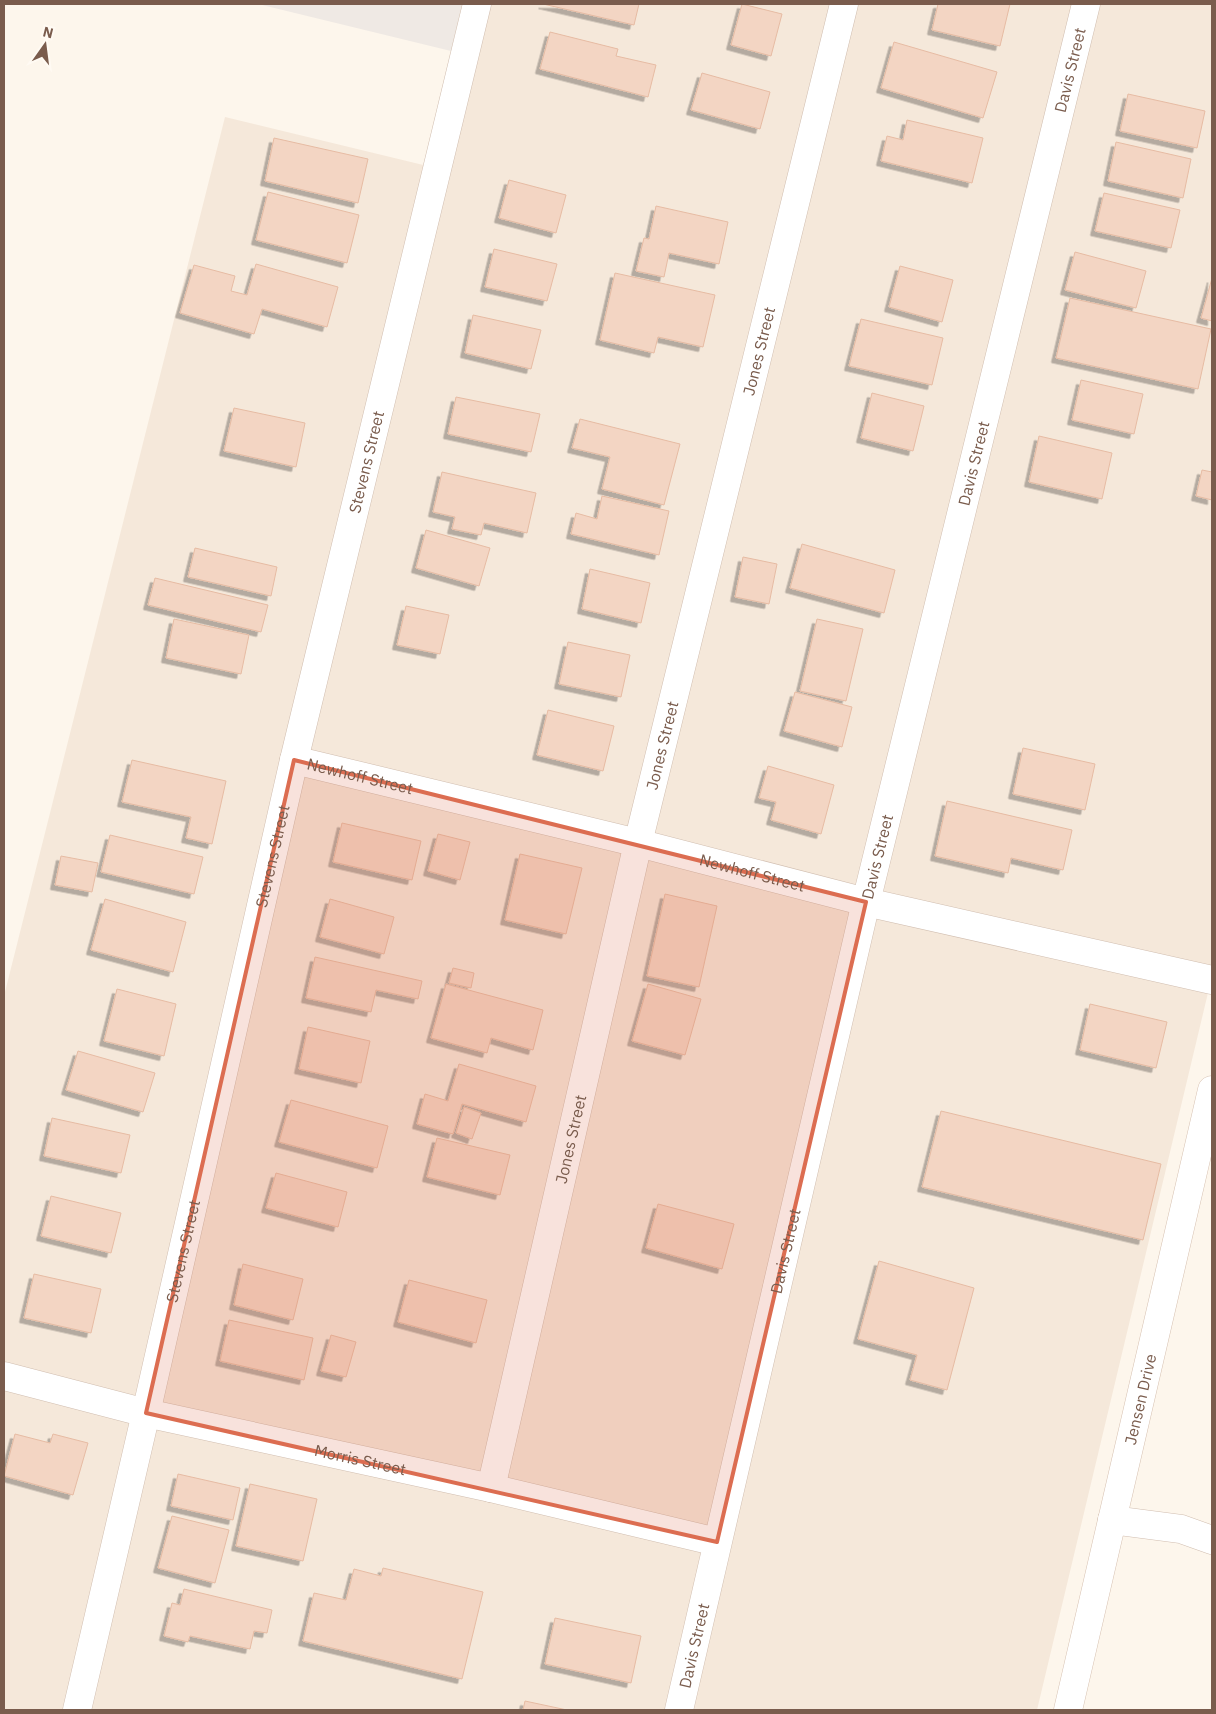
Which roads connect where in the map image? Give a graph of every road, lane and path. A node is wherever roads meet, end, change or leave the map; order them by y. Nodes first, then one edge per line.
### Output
1 (477, 4) edge
2 (844, 4) edge
3 (1086, 4) edge
4 (294, 760) junction
5 (638, 843) junction
6 (866, 902) junction
7 (1212, 980) edge
8 (1212, 1090) edge
9 (4, 1376) edge
10 (146, 1413) junction
11 (491, 1488) junction
12 (1112, 1520) junction
13 (1212, 1540) edge
14 (717, 1542) junction
15 (77, 1710) edge
16 (678, 1710) edge
17 (1068, 1710) edge

1 - 4 street, Stevens Street
2 - 5 street, Jones Street
3 - 6 street, Davis Street
4 - 5 street, Newhoff Street
4 - 10 street, Stevens Street
5 - 6 street, Newhoff Street
5 - 11 street, Jones Street
6 - 7 street, Newhoff Street
6 - 14 street, Davis Street
8 - 12 street, Jensen Drive
9 - 10 street, Morris Street
10 - 11 street, Morris Street
10 - 15 street, Stevens Street
11 - 14 street, Morris Street
12 - 13 street
12 - 17 street, Jensen Drive
14 - 16 street, Davis Street

